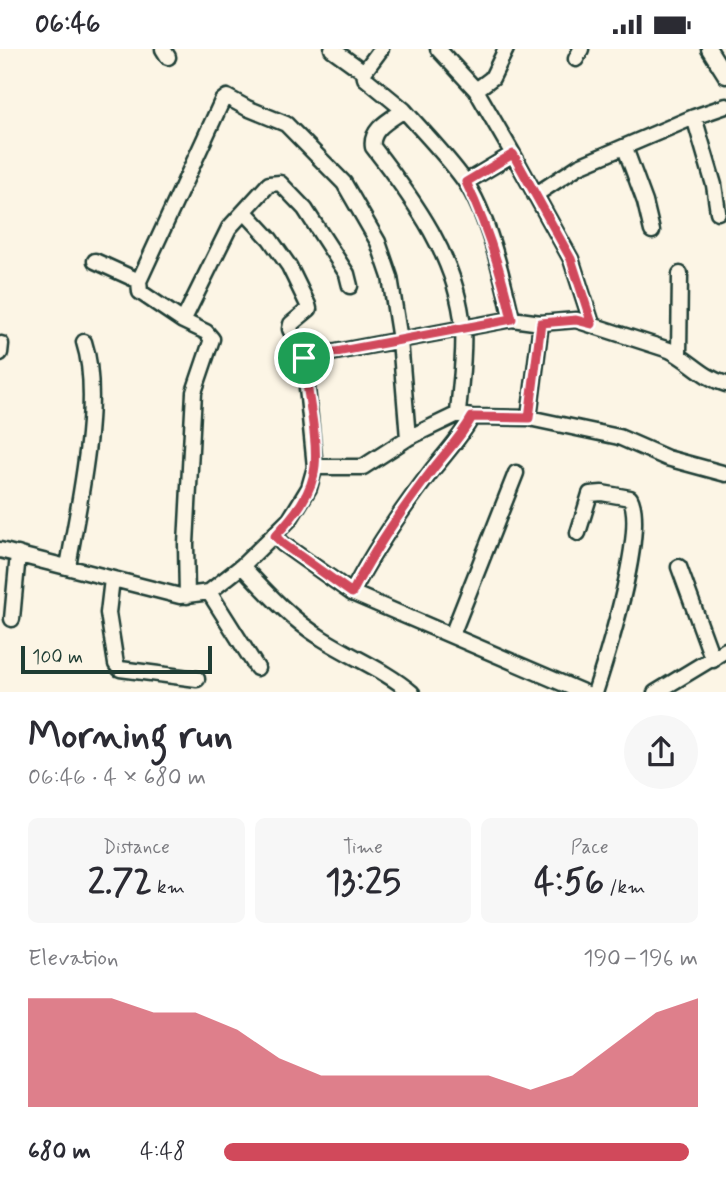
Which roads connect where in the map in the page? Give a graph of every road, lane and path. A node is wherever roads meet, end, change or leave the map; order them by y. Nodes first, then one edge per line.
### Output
1 (332, 49) edge
2 (381, 49) edge
3 (438, 49) edge
4 (506, 49) edge
5 (709, 49) edge
6 (364, 72) junction
7 (726, 76) edge
8 (476, 90) junction
9 (726, 107) edge
10 (404, 110) junction
11 (694, 117) junction
12 (625, 148) junction
13 (513, 154) junction
14 (466, 182) junction
15 (535, 195) junction
16 (245, 212) junction
17 (718, 212) dead end
18 (652, 231) dead end
19 (94, 261) dead end
20 (680, 274) dead end
21 (139, 281) junction
22 (350, 286) dead end
23 (512, 319) junction
24 (183, 321) junction
25 (541, 323) junction
26 (592, 324) junction
27 (463, 327) junction
28 (400, 340) junction
29 (84, 342) dead end
30 (678, 355) junction
31 (304, 358) junction
32 (726, 384) edge
33 (465, 415) junction
34 (529, 418) junction
35 (408, 437) junction
36 (315, 467) junction
37 (516, 473) dead end
38 (726, 474) edge
39 (578, 533) dead end
40 (275, 536) junction
41 (0, 550) edge
42 (18, 554) junction
43 (242, 566) junction
44 (68, 567) junction
45 (679, 567) dead end
46 (111, 579) junction
47 (209, 592) junction
48 (352, 593) junction
49 (187, 596) junction
50 (12, 619) dead end
51 (452, 635) junction
52 (726, 650) edge
53 (713, 660) junction
54 (257, 668) dead end
55 (197, 679) dead end
56 (412, 692) edge
57 (585, 692) edge
58 (595, 692) edge
59 (655, 692) edge

1 - 6 street
2 - 6 street
3 - 8 street
4 - 8 street
5 - 7 street
6 - 10 street
8 - 13 street
9 - 11 street
10 - 14 street
10 - 27 street
11 - 12 street
11 - 17 street
12 - 15 street
12 - 18 street
13 - 14 street
13 - 15 street
14 - 23 street
15 - 26 street
16 - 22 street
16 - 24 street
16 - 31 street
19 - 21 street
20 - 30 street
21 - 24 street
21 - 28 street
23 - 25 street
23 - 27 street
24 - 49 street
25 - 26 street
25 - 34 street
26 - 30 street
27 - 28 street
27 - 33 street
28 - 31 street
28 - 35 street
29 - 44 street
30 - 32 street
31 - 36 street
33 - 34 street
33 - 35 street
33 - 48 street
34 - 38 street
35 - 36 street
36 - 40 street
37 - 51 street
39 - 58 street
40 - 43 street
40 - 48 street
41 - 42 street
42 - 44 street
42 - 50 street
43 - 47 street
43 - 56 street
44 - 46 street
45 - 53 street
46 - 49 street
46 - 55 street
47 - 49 street
47 - 54 street
48 - 51 street
51 - 57 street
52 - 53 street
53 - 59 street

